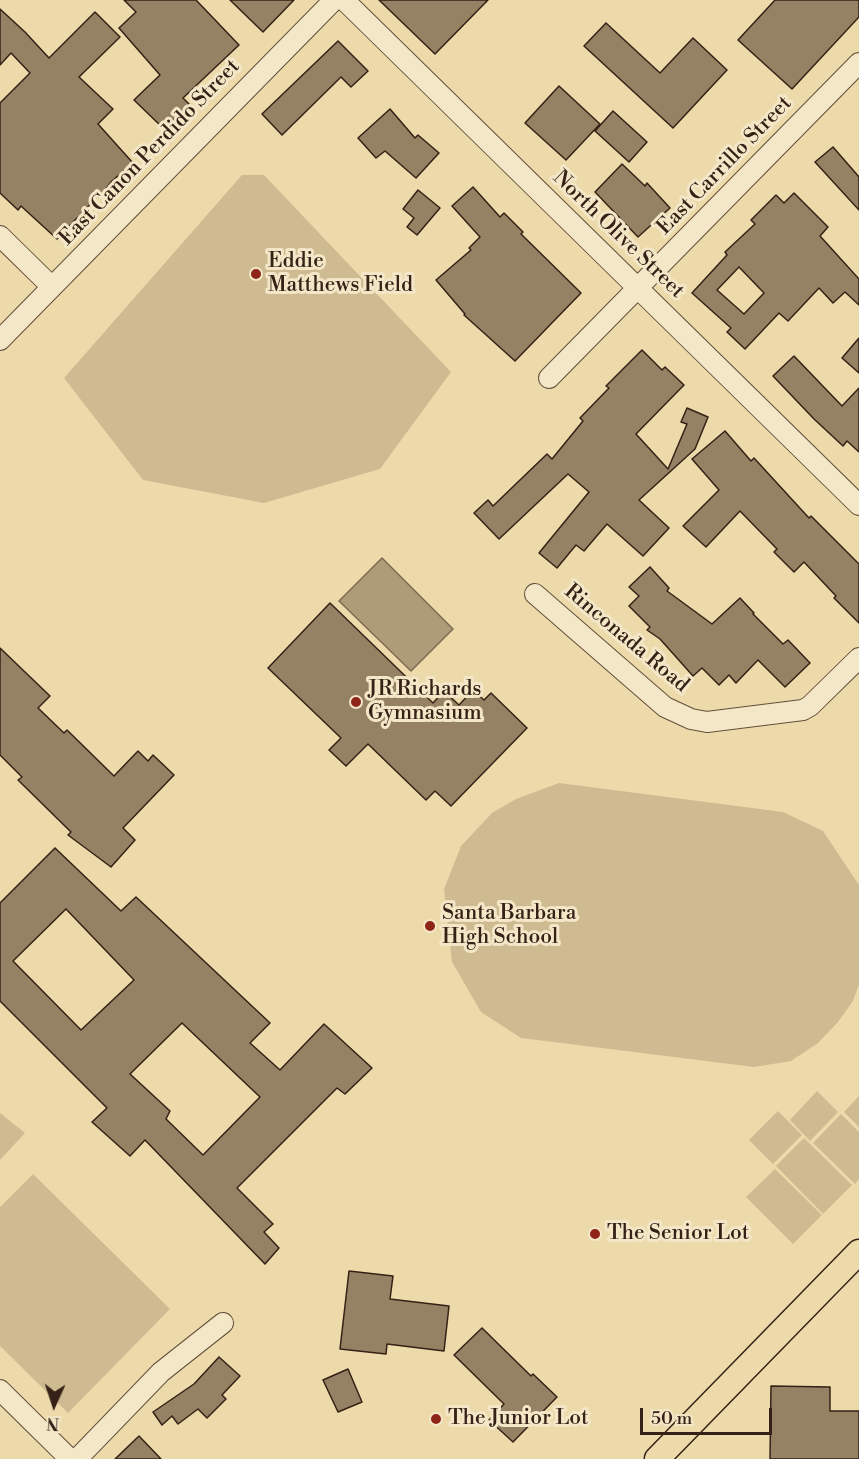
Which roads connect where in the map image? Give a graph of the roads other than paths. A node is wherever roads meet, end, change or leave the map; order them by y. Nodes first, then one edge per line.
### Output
1 (334, 0) edge
2 (344, 0) edge
3 (859, 63) edge
4 (0, 236) edge
5 (52, 287) junction
6 (639, 289) junction
7 (0, 340) edge
8 (549, 378) dead end
9 (859, 505) edge
10 (535, 594) dead end
11 (859, 658) edge
12 (859, 1252) edge
13 (223, 1323) dead end
14 (0, 1390) edge
15 (658, 1458) edge
16 (70, 1459) edge
17 (77, 1459) edge

1 - 5 street, East Canon Perdido Street
2 - 6 street, North Olive Street
3 - 6 street, East Carrillo Street
4 - 5 street
5 - 7 street, East Canon Perdido Street
6 - 8 street, East Carrillo Street
6 - 9 street, North Olive Street
10 - 11 street, Rinconada Road
12 - 15 main road
13 - 17 street
14 - 16 street

